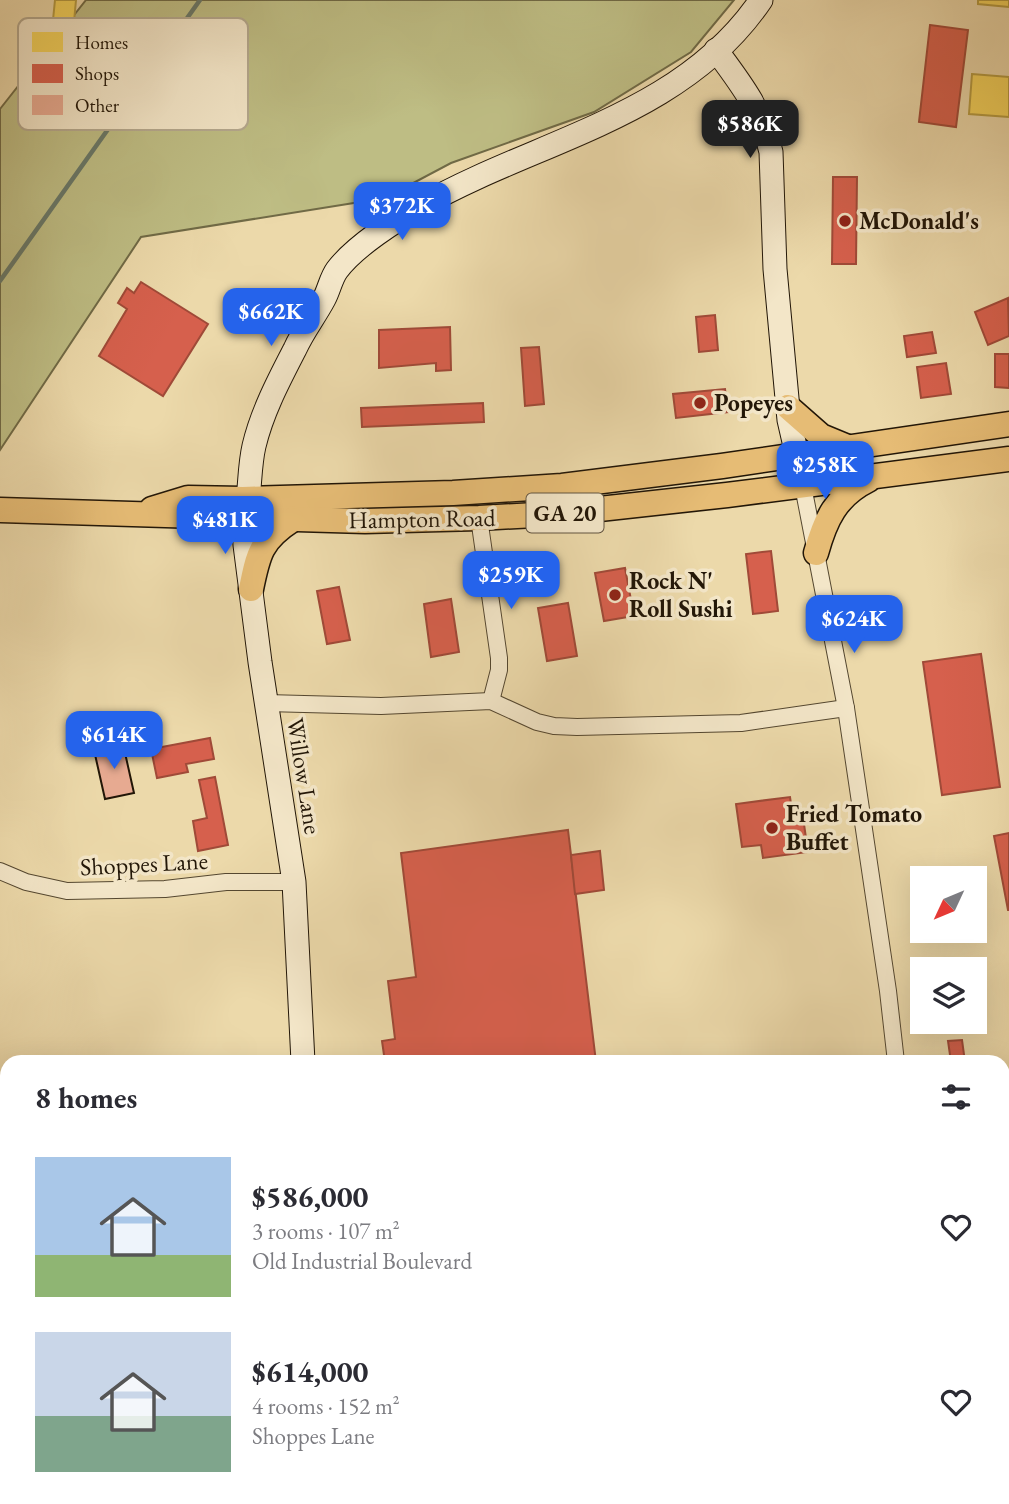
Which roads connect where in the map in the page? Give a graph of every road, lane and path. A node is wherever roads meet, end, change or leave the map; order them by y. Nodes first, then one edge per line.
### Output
1 (761, 0) edge
2 (716, 50) junction
3 (788, 407) junction
4 (1009, 424) edge
5 (850, 448) junction
6 (797, 455) junction
7 (1009, 459) edge
8 (875, 477) junction
9 (803, 486) junction
10 (245, 506) junction
11 (11, 510) edge
12 (136, 514) junction
13 (479, 518) junction
14 (292, 520) junction
15 (0, 525) edge
16 (816, 554) junction
17 (251, 589) junction
18 (491, 701) junction
19 (266, 703) junction
20 (846, 708) junction
21 (0, 871) edge
22 (294, 882) junction
23 (303, 1055) edge
24 (895, 1055) edge

1 - 2 street, Willow Lane
2 - 3 street
2 - 10 street, Willow Lane
3 - 5 main road
3 - 6 street
4 - 5 main road, Hampton Road / GA 20
5 - 6 main road, Hampton Road / GA 20
6 - 9 street
6 - 10 main road, Hampton Road / GA 20
7 - 8 main road, Hampton Road / GA 20
8 - 9 main road, Hampton Road / GA 20
8 - 16 main road
9 - 13 main road, Hampton Road / GA 20
9 - 16 street
10 - 12 main road, Hampton Road / GA 20
10 - 12 main road, Hampton Road / GA 20
10 - 14 main road, Hampton Road / GA 20
10 - 17 street, Willow Lane
11 - 12 main road, Hampton Road / GA 20
11 - 15 main road
13 - 14 main road, Hampton Road / GA 20
13 - 18 street
14 - 17 main road
16 - 20 street
17 - 19 street, Willow Lane
18 - 19 street
18 - 20 street
19 - 22 street, Willow Lane
20 - 24 street
21 - 22 street, Shoppes Lane
22 - 23 street, Willow Lane

